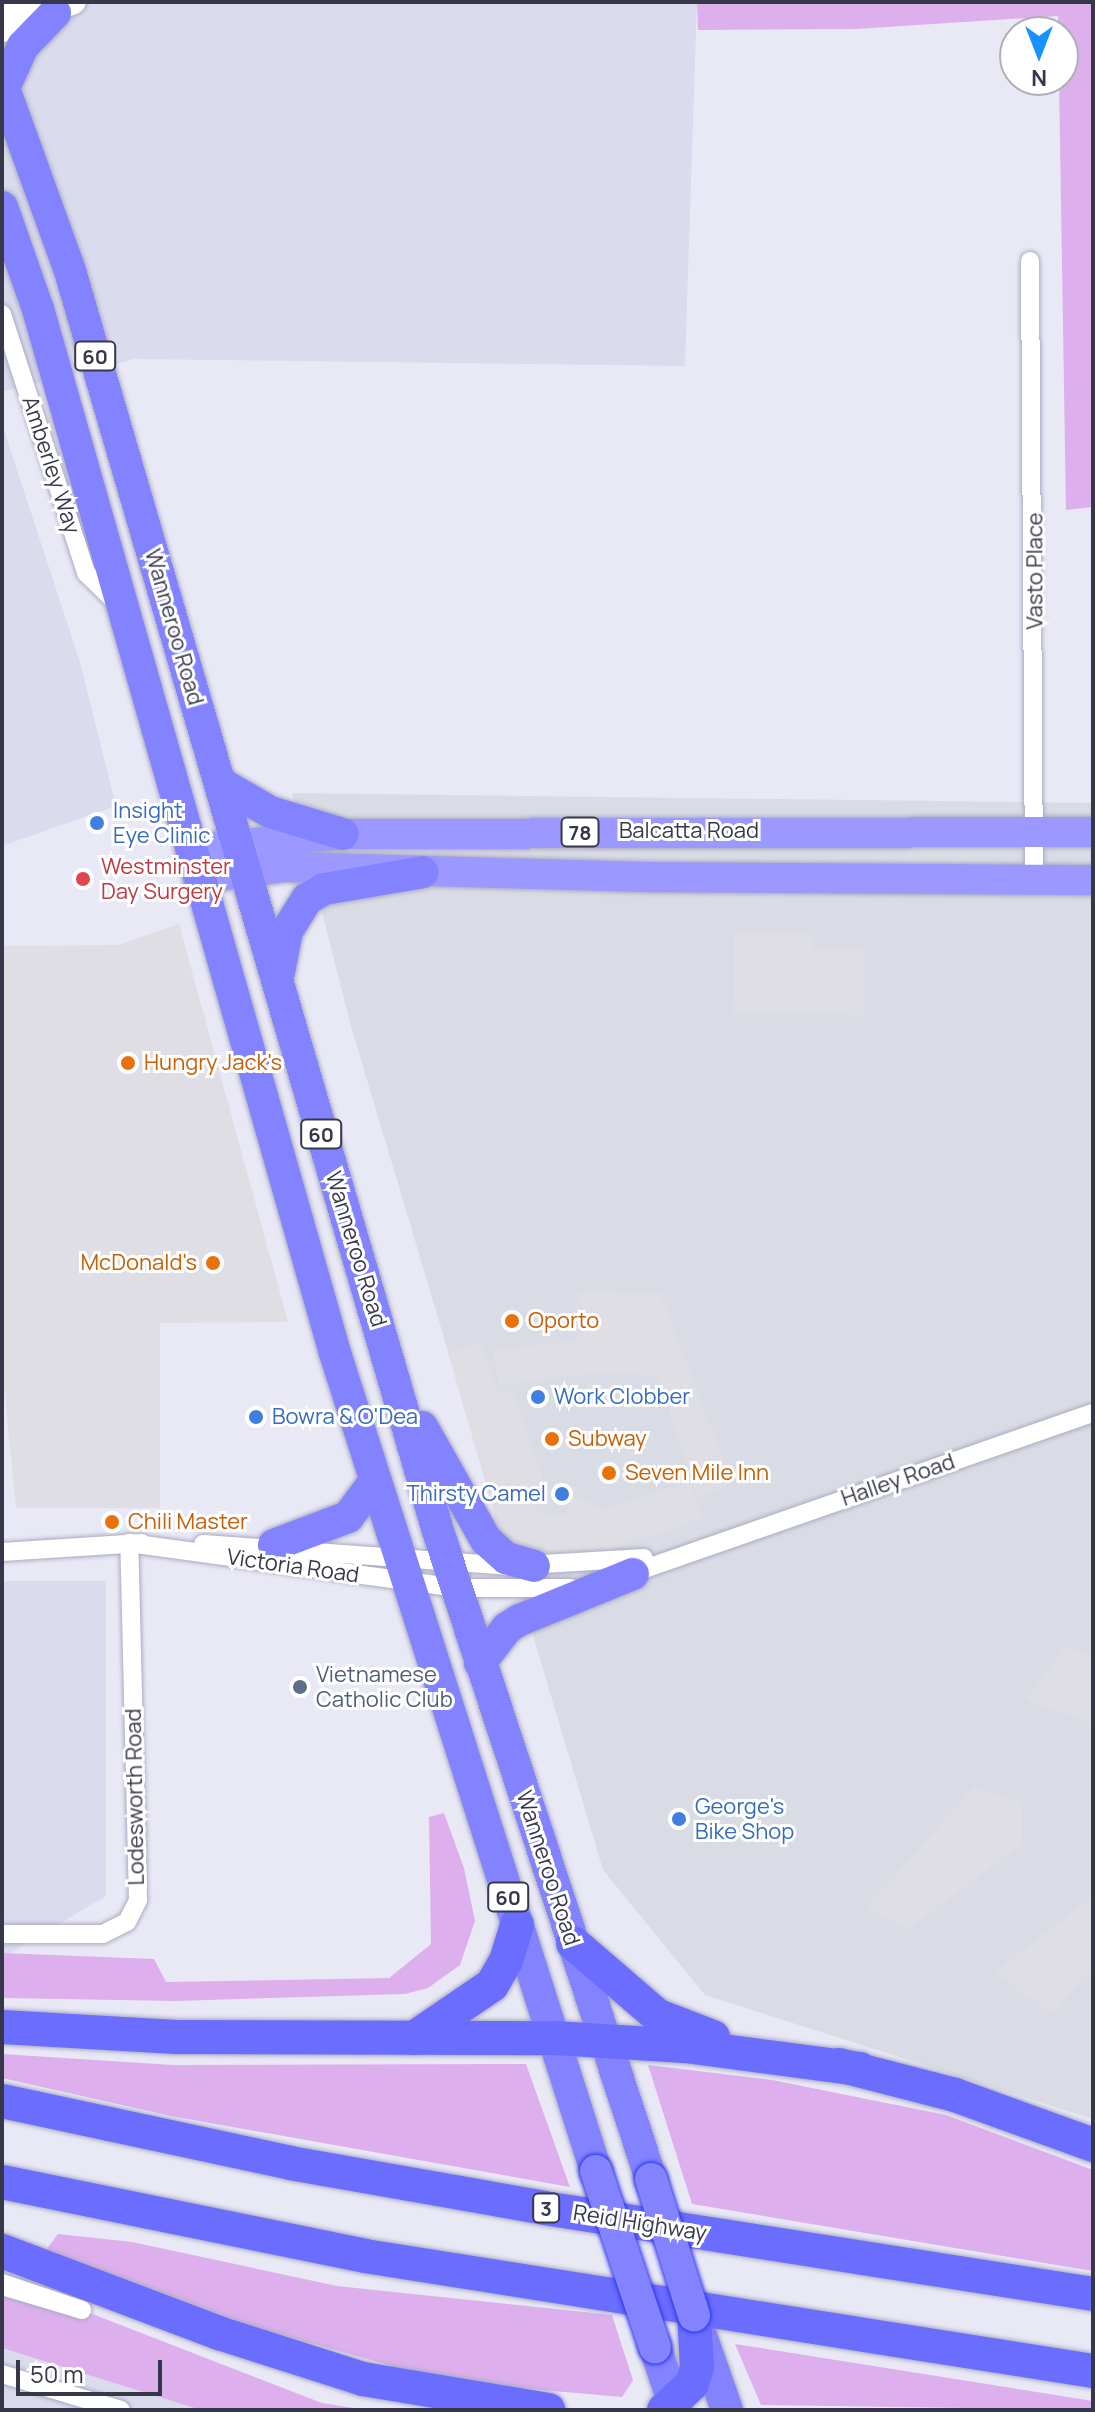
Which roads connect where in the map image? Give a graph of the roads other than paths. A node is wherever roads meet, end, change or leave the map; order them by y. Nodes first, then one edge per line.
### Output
1 (24, 2) edge
2 (64, 8) edge
3 (2, 9) edge
4 (2, 30) edge
5 (3, 86) edge
6 (2, 207) edge
7 (1030, 261) dead end
8 (2, 314) edge
9 (119, 605) junction
10 (222, 784) junction
11 (1035, 832) junction
12 (1093, 832) edge
13 (343, 834) junction
14 (242, 856) junction
15 (194, 864) junction
16 (423, 872) junction
17 (1093, 880) edge
18 (1034, 881) junction
19 (277, 979) junction
20 (397, 1382) junction
21 (1093, 1413) edge
22 (375, 1481) junction
23 (129, 1543) junction
24 (274, 1545) junction
25 (702, 1548) junction
26 (2, 1552) edge
27 (534, 1566) junction
28 (403, 1569) junction
29 (452, 1574) junction
30 (633, 1574) junction
31 (480, 1663) junction
32 (517, 1925) junction
33 (2, 1934) edge
34 (573, 1943) junction
35 (2, 2027) edge
36 (414, 2038) junction
37 (554, 2038) junction
38 (606, 2041) junction
39 (860, 2069) junction
40 (2, 2101) edge
41 (1093, 2145) edge
42 (2, 2182) edge
43 (2, 2251) edge
44 (1093, 2294) edge
45 (694, 2315) joint
46 (702, 2351) junction
47 (1093, 2371) edge
48 (2, 2374) edge
49 (678, 2402) edge
50 (121, 2410) edge
51 (548, 2410) edge
52 (727, 2410) edge

1 - 3 street
2 - 4 street
2 - 5 highway
5 - 10 highway, Wanneroo Road / 60
6 - 9 highway, 60
7 - 11 street, Vasto Place
8 - 9 street, Amberley Way
9 - 15 highway, 60
10 - 13 highway
10 - 14 highway, Wanneroo Road / 60
11 - 12 main road, Balcatta Road / 78
11 - 13 main road, Balcatta Road / 78
11 - 18 street, Vasto Place
13 - 14 main road, Balcatta Road / 78
14 - 15 main road, Balcatta Road / 78
14 - 16 main road, Balcatta Road / 78
14 - 19 highway, Wanneroo Road / 60
15 - 22 highway, 60
16 - 18 main road, Balcatta Road / 78
16 - 19 highway
17 - 18 main road, Balcatta Road / 78
19 - 20 highway, Wanneroo Road / 60
20 - 27 highway
20 - 29 highway, Wanneroo Road / 60
21 - 25 street, Halley Road
22 - 24 highway
22 - 28 highway, 60
23 - 24 street, Victoria Road
23 - 26 street, Victoria Road
23 - 28 street, Victoria Road
23 - 33 street, Lodesworth Road
24 - 28 street, Victoria Road
25 - 27 street, Halley Road
25 - 30 street, Halley Road
27 - 29 street, Halley Road
28 - 29 street, Halley Road
28 - 29 street, Victoria Road
28 - 32 highway, 60
29 - 30 street, Halley Road
29 - 31 highway, Wanneroo Road / 60
30 - 31 highway
31 - 34 highway, Wanneroo Road / 60
32 - 36 highway
32 - 37 highway, 60
34 - 38 highway, Wanneroo Road / 60
34 - 39 highway
35 - 36 highway
36 - 37 highway
37 - 38 highway
37 - 49 highway, 60, bridge
38 - 39 highway
38 - 45 highway, Wanneroo Road / 60, bridge
39 - 41 highway
40 - 44 highway, Reid Highway / 3
42 - 47 highway
43 - 51 highway
45 - 46 highway
46 - 49 highway
46 - 52 highway
48 - 50 street

